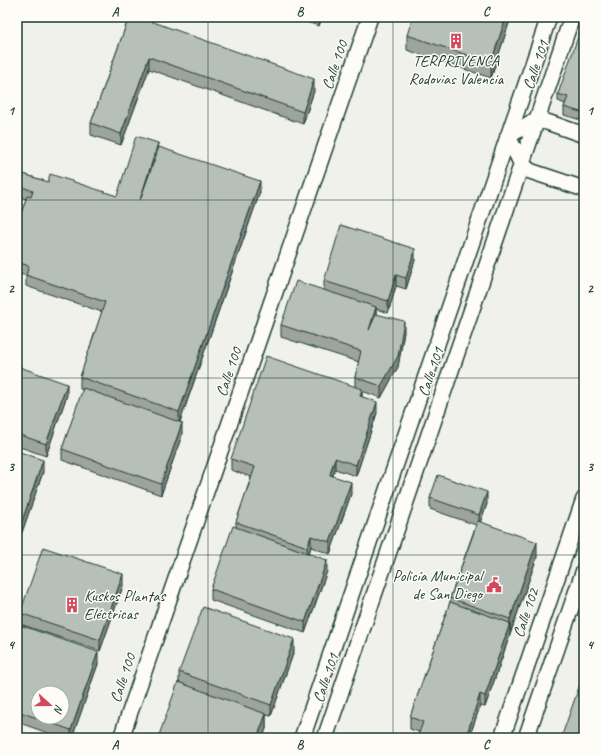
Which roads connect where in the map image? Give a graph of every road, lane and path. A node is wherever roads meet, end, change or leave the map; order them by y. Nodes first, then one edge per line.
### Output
1 (370, 17) edge
2 (549, 17) edge
3 (572, 17) edge
4 (536, 120) junction
5 (584, 135) edge
6 (508, 136) junction
7 (521, 163) junction
8 (584, 190) edge
9 (584, 499) edge
10 (584, 570) edge
11 (121, 738) edge
12 (302, 738) edge
13 (325, 738) edge
14 (502, 738) edge
15 (526, 738) edge

1 - 11 street, Calle 100
2 - 6 street, Calle 101
3 - 4 street, Calle 101
4 - 5 street
4 - 6 street
4 - 7 street, Calle 101
6 - 7 street
6 - 12 street, Calle 101
7 - 8 street
7 - 13 street, Calle 101
9 - 14 street, Calle 102
10 - 15 street

